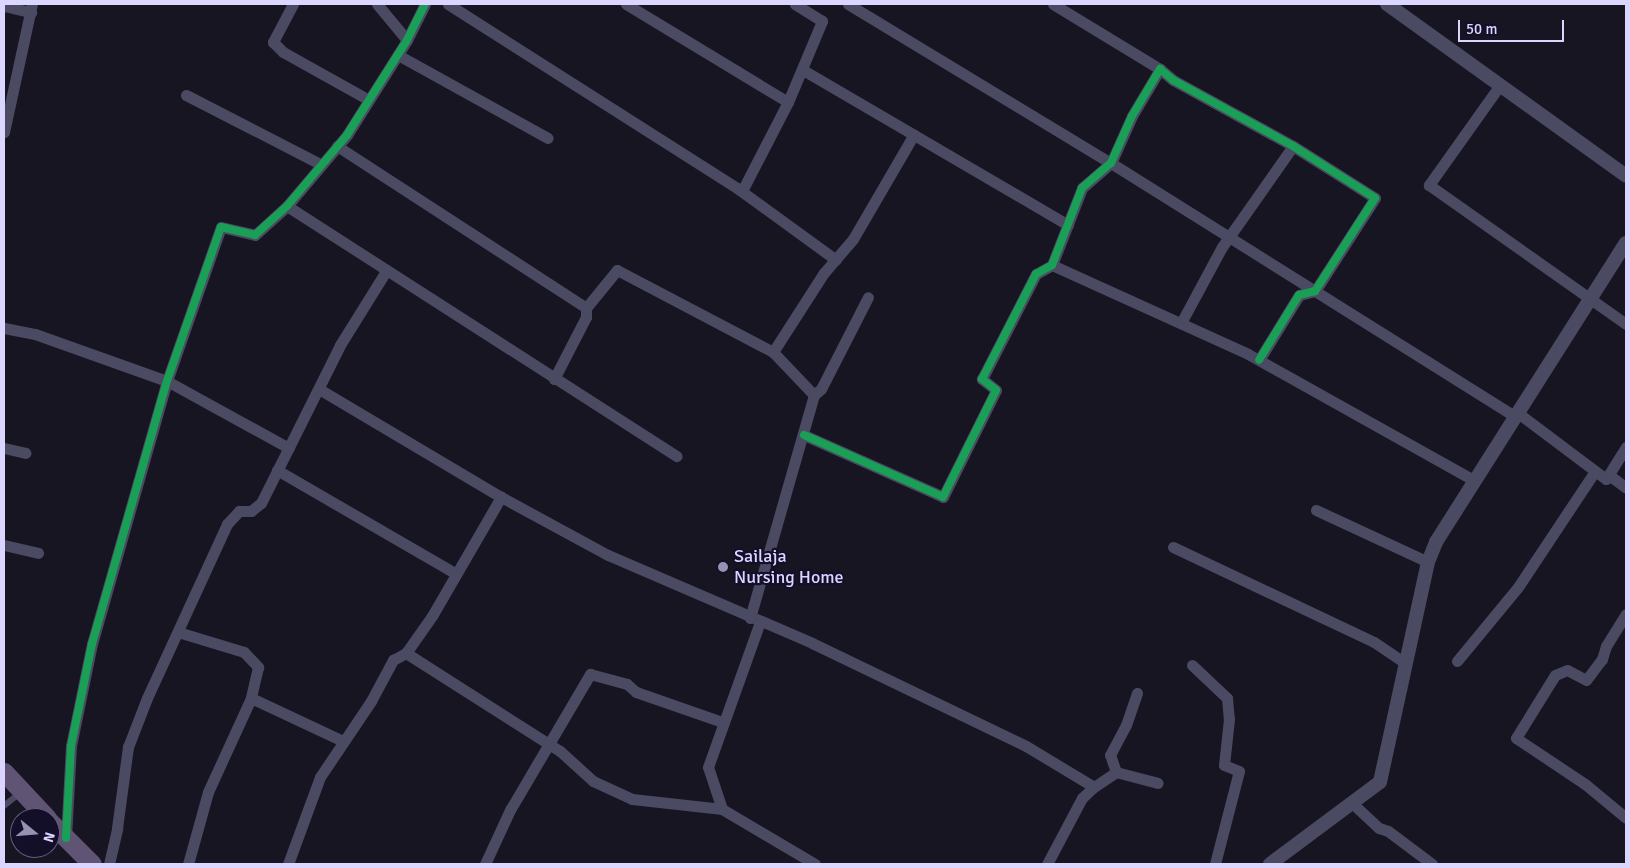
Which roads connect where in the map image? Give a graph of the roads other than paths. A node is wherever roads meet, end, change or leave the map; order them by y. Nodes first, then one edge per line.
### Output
1 (293, 4) edge
2 (377, 4) edge
3 (425, 4) edge
4 (448, 4) edge
5 (626, 4) edge
6 (795, 4) edge
7 (848, 4) edge
8 (1053, 4) edge
9 (1387, 4) edge
10 (4, 6) edge
11 (32, 8) edge
12 (407, 40) junction
13 (398, 55) junction
14 (1160, 69) junction
15 (803, 70) junction
16 (1500, 85) junction
17 (186, 95) dead end
18 (369, 100) junction
19 (788, 102) junction
20 (5, 118) edge
21 (4, 132) edge
22 (914, 134) junction
23 (548, 138) dead end
24 (337, 146) junction
25 (1292, 146) junction
26 (1110, 163) junction
27 (320, 164) junction
28 (710, 170) junction
29 (1626, 176) edge
30 (286, 206) junction
31 (1068, 225) junction
32 (1229, 237) junction
33 (1626, 243) edge
34 (836, 260) junction
35 (1052, 264) junction
36 (386, 271) junction
37 (1315, 291) junction
38 (868, 297) dead end
39 (1590, 300) junction
40 (586, 308) junction
41 (1181, 323) junction
42 (1626, 324) edge
43 (4, 328) edge
44 (773, 352) junction
45 (1259, 360) junction
46 (554, 379) junction
47 (167, 381) junction
48 (319, 389) junction
49 (814, 395) junction
50 (1517, 415) junction
51 (804, 435) junction
52 (1626, 447) edge
53 (4, 448) edge
54 (289, 448) junction
55 (24, 453) dead end
56 (677, 456) dead end
57 (277, 470) junction
58 (1595, 471) junction
59 (1609, 475) junction
60 (1475, 481) junction
61 (1626, 488) edge
62 (501, 497) junction
63 (1316, 510) dead end
64 (4, 545) edge
65 (1173, 547) dead end
66 (38, 553) dead end
67 (1428, 562) junction
68 (455, 573) junction
69 (1626, 614) edge
70 (755, 620) junction
71 (178, 632) junction
72 (406, 653) junction
73 (1457, 661) dead end
74 (1405, 663) junction
75 (1192, 665) dead end
76 (1137, 693) dead end
77 (251, 698) junction
78 (722, 722) junction
79 (343, 740) junction
80 (549, 744) junction
81 (4, 772) edge
82 (1116, 772) junction
83 (1158, 783) dead end
84 (1094, 787) junction
85 (22, 792) junction
86 (1352, 803) junction
87 (4, 806) edge
88 (37, 808) edge
89 (722, 809) junction
90 (1626, 818) edge
91 (60, 832) edge
92 (66, 838) junction
93 (92, 864) edge
94 (109, 864) edge
95 (188, 864) edge
96 (288, 864) edge
97 (485, 864) edge
98 (815, 864) edge
99 (1047, 864) edge
100 (1215, 864) edge
101 (1270, 864) edge
102 (1432, 864) edge

1 - 18 street
2 - 12 street
3 - 12 street
4 - 28 street
5 - 19 street
6 - 15 street
7 - 26 street
8 - 14 street
9 - 16 street
10 - 11 street
11 - 20 street
12 - 13 street
13 - 18 street
13 - 23 street
14 - 25 street
14 - 26 street
15 - 19 street
15 - 22 street
16 - 29 street
16 - 39 street
17 - 27 street
18 - 24 street
19 - 28 street
20 - 21 street
22 - 31 street
22 - 34 street
24 - 27 street
24 - 40 street
25 - 32 street
25 - 37 street
26 - 31 street
26 - 32 street
27 - 30 street
28 - 34 street
30 - 36 street
30 - 47 street
31 - 35 street
32 - 37 street
32 - 41 street
33 - 39 street
34 - 44 street
35 - 41 street
35 - 51 street
36 - 46 street
36 - 48 street
37 - 45 street
37 - 50 street
38 - 49 street
39 - 42 street
39 - 50 street
40 - 44 street
40 - 46 street
41 - 45 street
43 - 47 street
44 - 49 street
45 - 60 street
46 - 56 street
47 - 54 street
47 - 92 street
48 - 54 street
48 - 62 street
49 - 51 street
50 - 58 street
50 - 60 street
51 - 70 street
52 - 59 street
53 - 55 street
54 - 57 street
57 - 68 street
57 - 71 street
58 - 59 street
58 - 73 street
59 - 61 street
60 - 67 street
62 - 68 street
62 - 70 street
63 - 67 street
64 - 66 street
65 - 74 street
67 - 74 street
68 - 72 street
69 - 90 street
70 - 78 street
70 - 84 street
71 - 77 street
71 - 94 street
72 - 79 street
72 - 80 street
74 - 86 street
75 - 100 street
76 - 82 street
77 - 79 street
77 - 95 street
78 - 80 street
78 - 89 street
79 - 96 street
80 - 89 street
80 - 97 street
81 - 85 main road
82 - 83 street
82 - 84 street
84 - 99 street
85 - 87 lane
85 - 88 main road
86 - 101 street
86 - 102 street
89 - 98 street
91 - 92 main road
92 - 93 main road

